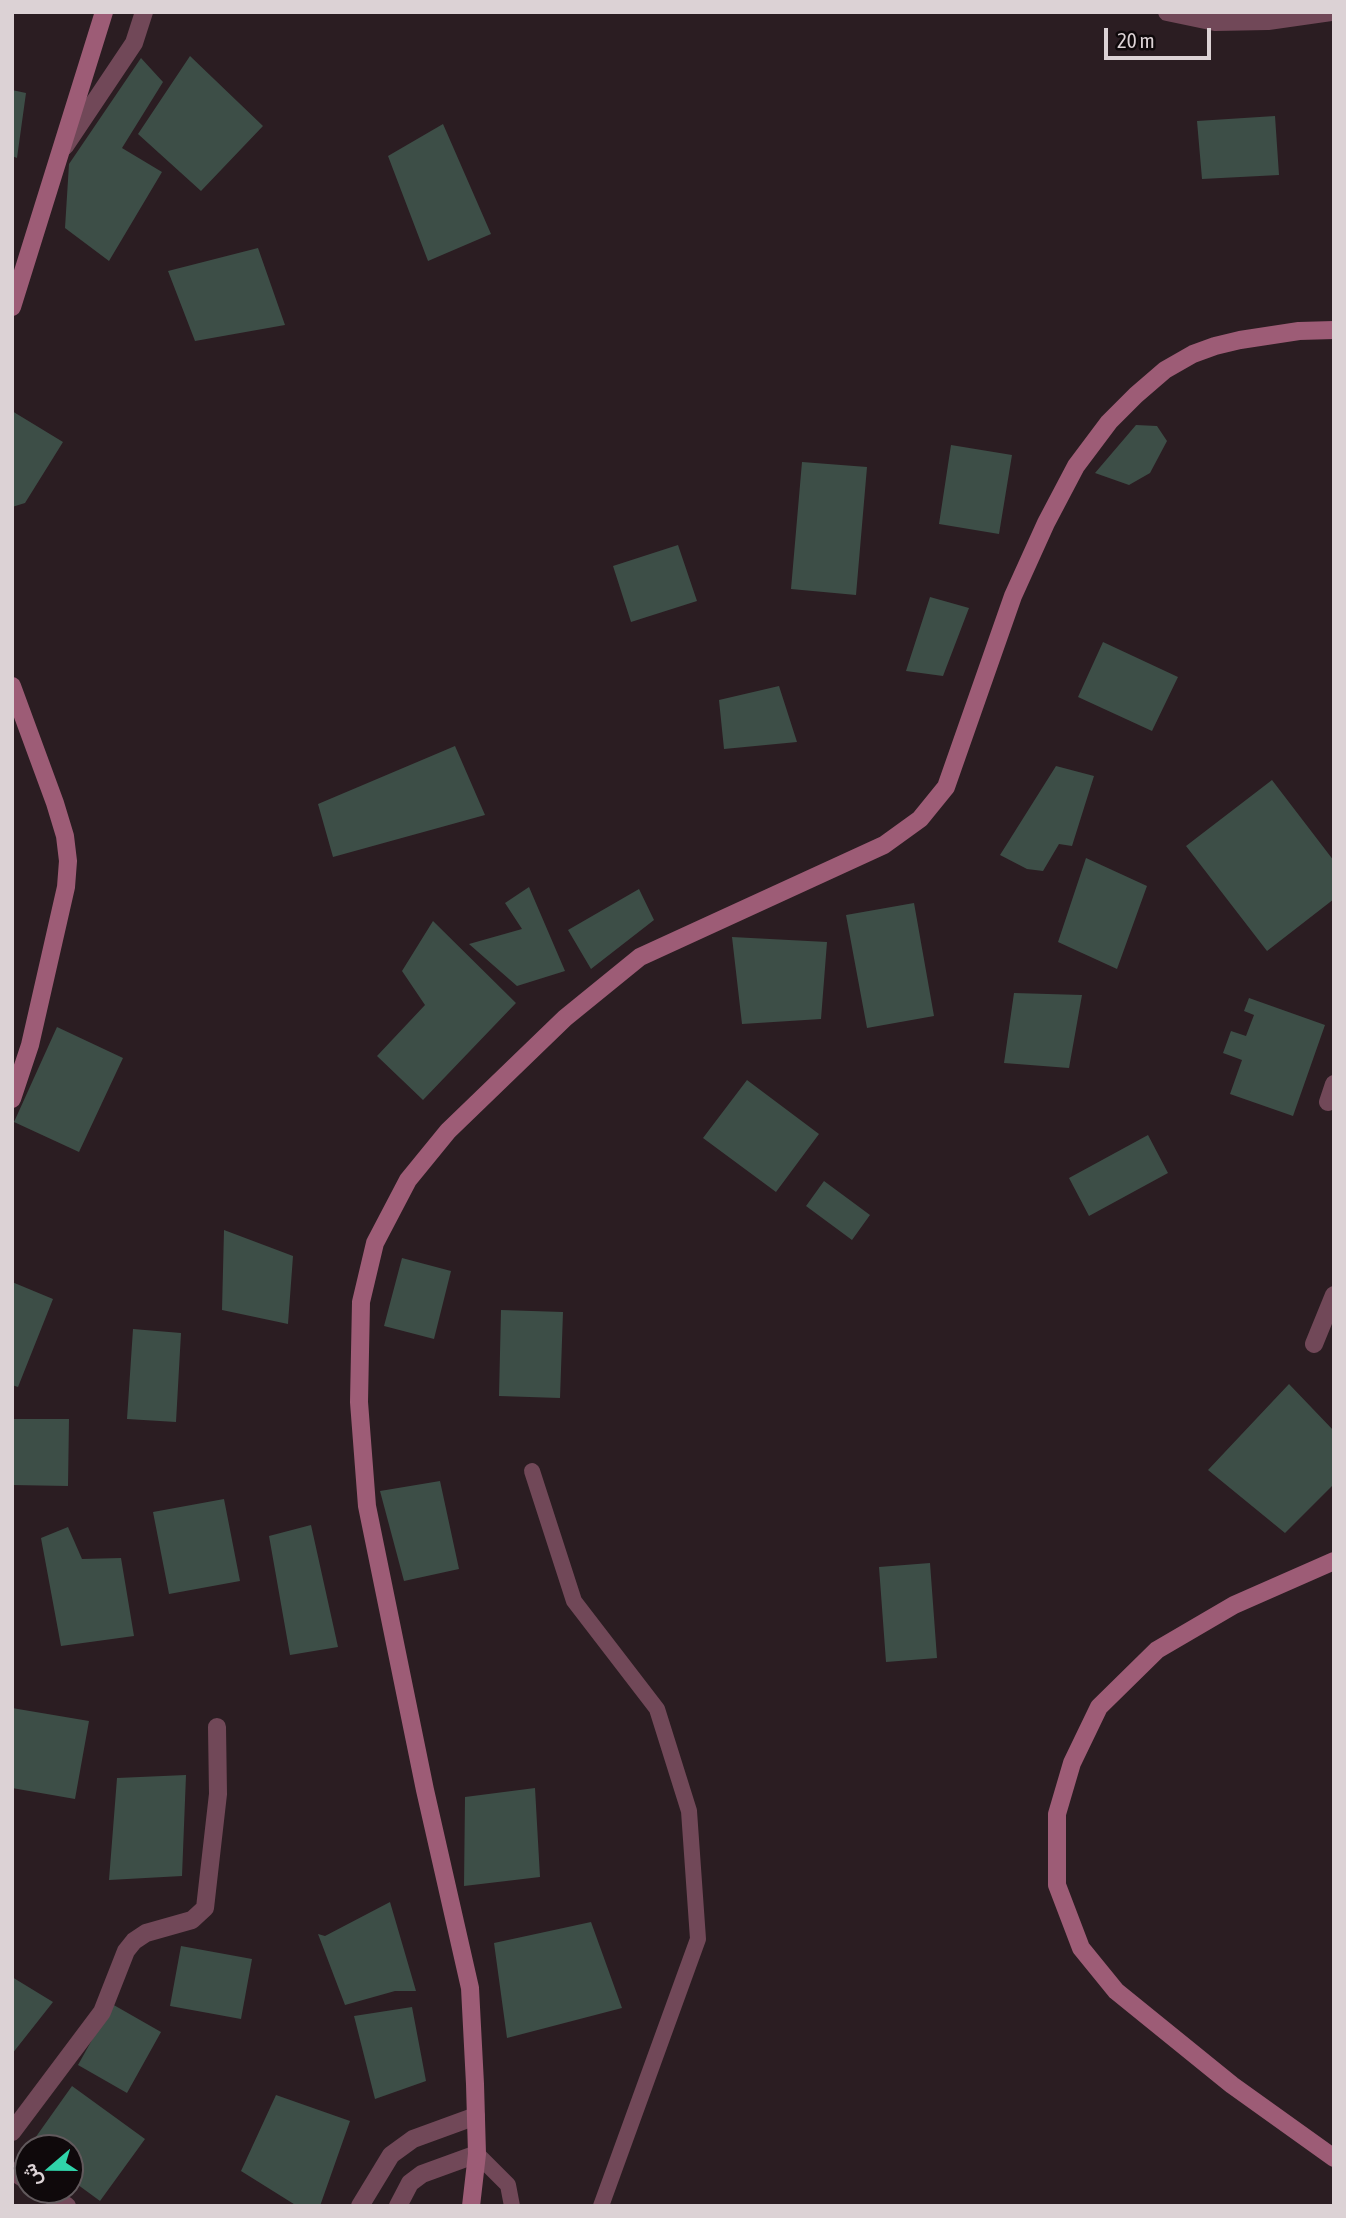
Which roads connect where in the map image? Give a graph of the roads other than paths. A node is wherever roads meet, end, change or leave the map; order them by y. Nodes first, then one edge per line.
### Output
1 (104, 12) edge
2 (144, 12) edge
3 (1167, 12) edge
4 (1331, 12) edge
5 (57, 158) junction
6 (12, 307) edge
7 (1334, 330) edge
8 (12, 686) edge
9 (1334, 1084) edge
10 (12, 1099) edge
11 (1328, 1102) dead end
12 (1334, 1295) edge
13 (1314, 1344) dead end
14 (532, 1471) dead end
15 (1334, 1561) edge
16 (217, 1727) dead end
17 (476, 2116) junction
18 (12, 2133) edge
19 (477, 2154) junction
20 (1334, 2158) edge
21 (360, 2206) edge
22 (398, 2206) edge
23 (471, 2206) edge
24 (512, 2206) edge
25 (601, 2206) edge

1 - 5 main road
2 - 5 street
3 - 4 street
5 - 6 main road
7 - 17 main road
8 - 10 main road
9 - 11 street
12 - 13 street
14 - 25 lane
15 - 20 main road
16 - 18 street
17 - 19 main road
17 - 21 street
19 - 22 street
19 - 23 main road
19 - 24 lane

